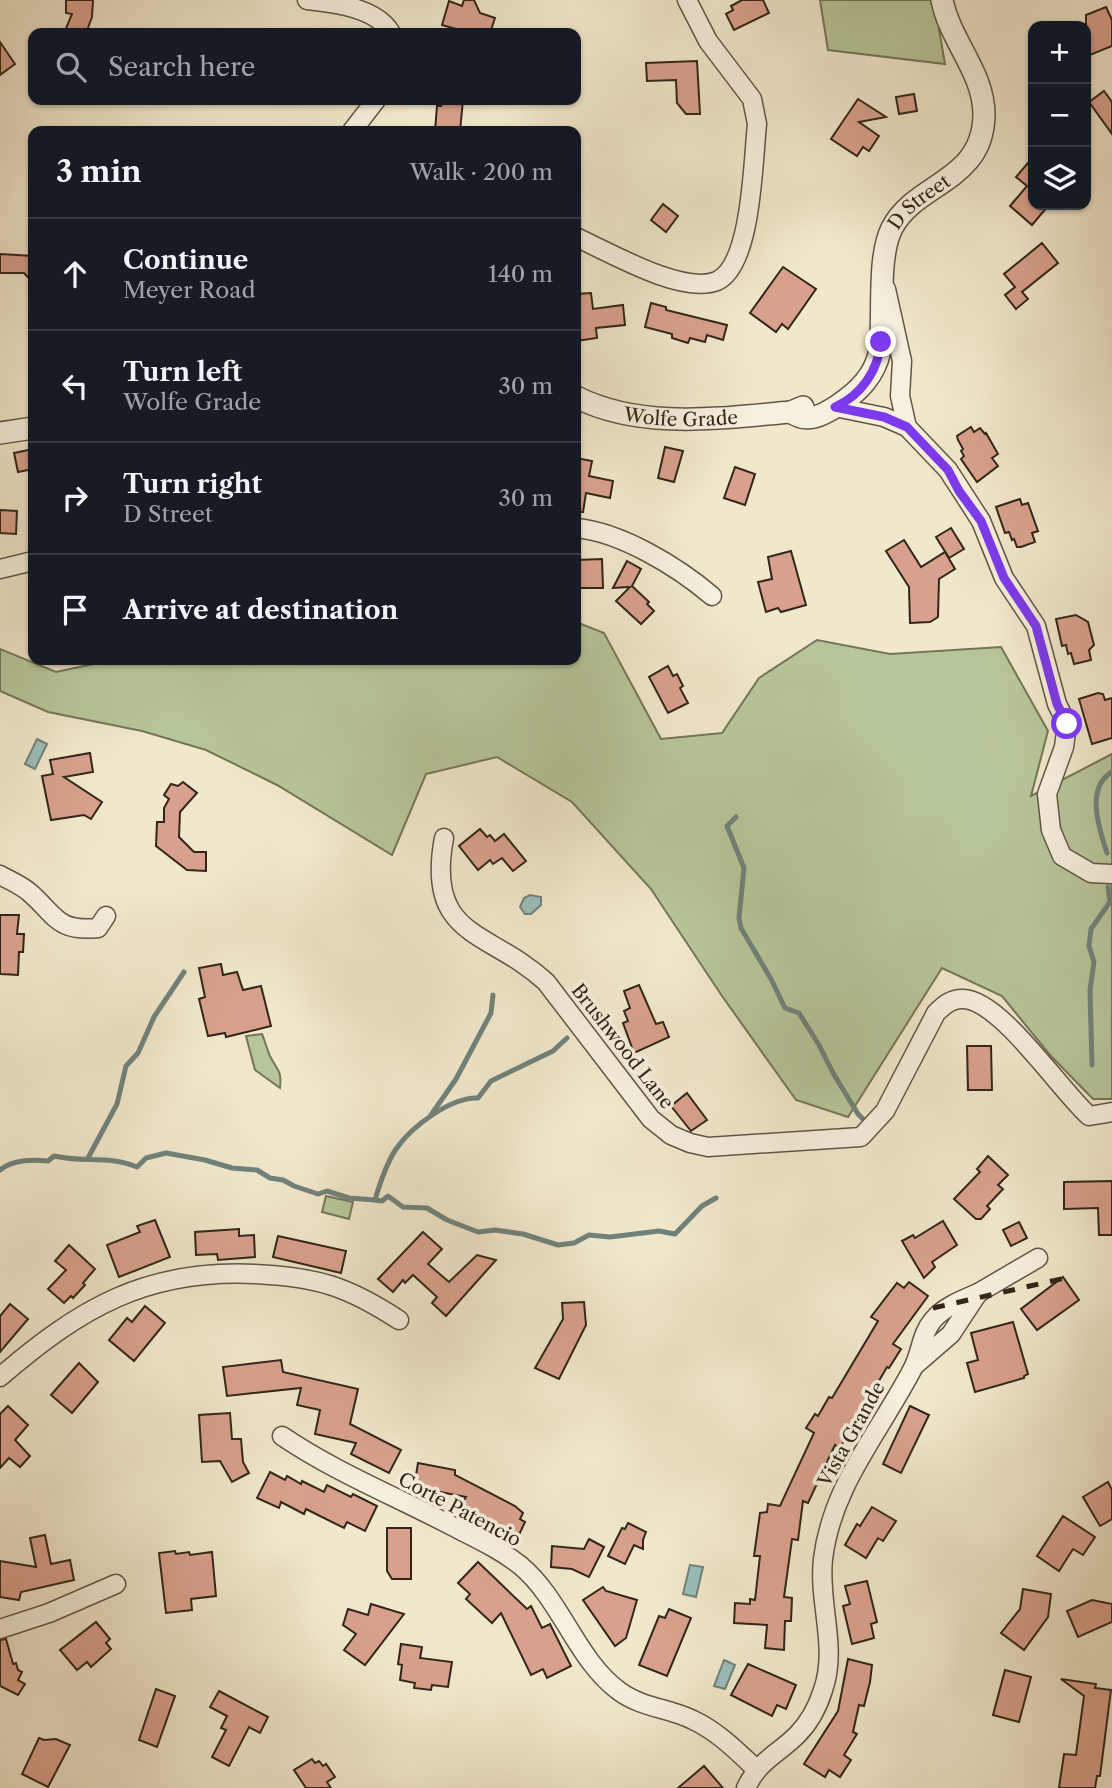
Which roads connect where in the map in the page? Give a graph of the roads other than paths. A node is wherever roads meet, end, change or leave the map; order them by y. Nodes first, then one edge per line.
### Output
1 (307, 0) edge
2 (687, 0) edge
3 (942, 0) edge
4 (388, 28) edge
5 (372, 105) edge
6 (356, 126) edge
7 (581, 239) edge
8 (884, 276) junction
9 (581, 399) edge
10 (835, 407) junction
11 (907, 427) junction
12 (28, 429) edge
13 (0, 433) edge
14 (581, 529) edge
15 (28, 562) edge
16 (0, 569) edge
17 (712, 596) dead end
18 (444, 838) dead end
19 (1112, 874) edge
20 (0, 875) edge
21 (106, 916) dead end
22 (1112, 1112) edge
23 (1038, 1258) dead end
24 (400, 1320) dead end
25 (0, 1377) edge
26 (282, 1436) dead end
27 (116, 1584) dead end
28 (0, 1629) edge
29 (757, 1769) junction
30 (746, 1788) edge

1 - 4 street
2 - 7 street
3 - 8 street, D Street
5 - 6 street
8 - 10 street, D Street
8 - 11 street
9 - 10 street, Wolfe Grade
10 - 11 street, Wolfe Grade
11 - 19 street
12 - 13 street
14 - 17 street
15 - 16 street
18 - 22 street, Brushwood Lane
20 - 21 street
23 - 29 street, Vista Grande
24 - 25 street
26 - 29 street, Corte Patencio
27 - 28 street
29 - 30 street, Vista Grande

